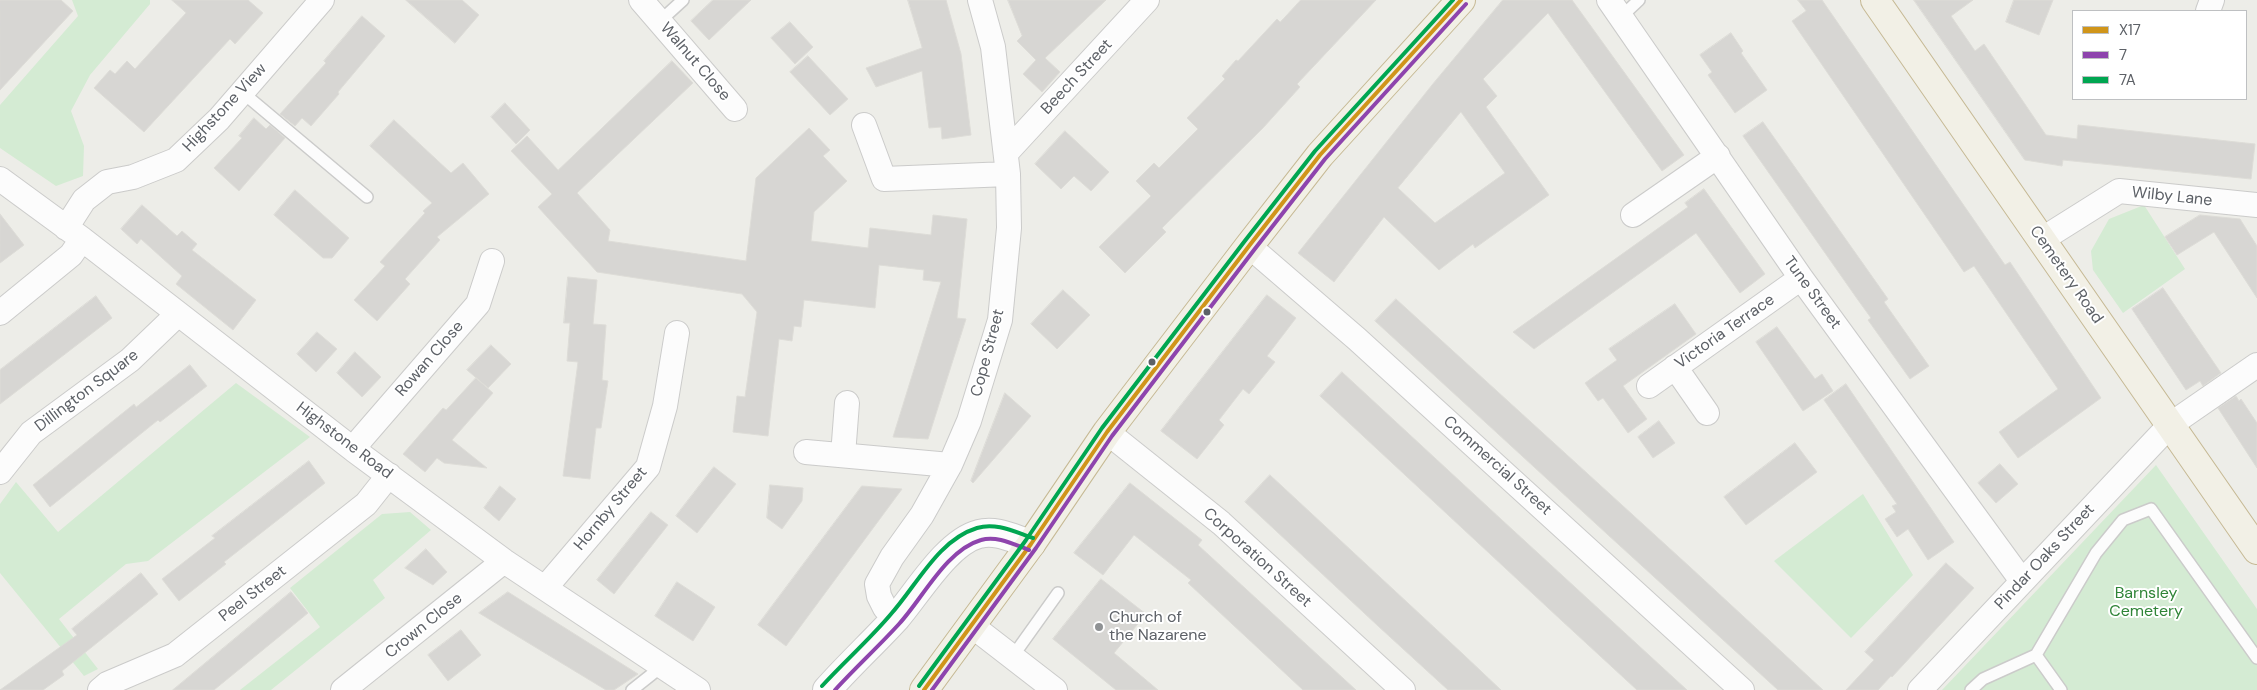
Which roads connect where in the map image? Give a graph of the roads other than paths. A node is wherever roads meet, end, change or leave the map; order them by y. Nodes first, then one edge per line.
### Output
1 (322, 0) edge
2 (683, 0) edge
3 (980, 0) edge
4 (1148, 0) edge
5 (1461, 0) edge
6 (1639, 0) edge
7 (1875, 0) edge
8 (1615, 8) edge
9 (652, 12) edge
10 (242, 92) junction
11 (735, 109) dead end
12 (864, 125) dead end
13 (1718, 156) junction
14 (1007, 164) junction
15 (0, 179) edge
16 (367, 197) dead end
17 (2257, 205) edge
18 (1633, 215) dead end
19 (74, 233) junction
20 (2041, 240) junction
21 (1248, 246) junction
22 (492, 261) dead end
23 (1801, 278) junction
24 (0, 313) edge
25 (178, 314) junction
26 (677, 333) dead end
27 (2257, 365) edge
28 (1675, 367) junction
29 (1648, 386) dead end
30 (847, 403) dead end
31 (1706, 413) dead end
32 (2170, 425) junction
33 (1107, 432) junction
34 (354, 450) junction
35 (806, 452) dead end
36 (843, 455) junction
37 (950, 465) junction
38 (0, 472) edge
39 (390, 475) junction
40 (1030, 544) junction
41 (2257, 550) edge
42 (504, 561) junction
43 (2022, 581) junction
44 (545, 588) junction
45 (1058, 593) dead end
46 (896, 617) junction
47 (971, 625) junction
48 (2036, 655) junction
49 (1013, 656) junction
50 (2257, 658) edge
51 (662, 667) junction
52 (100, 690) edge
53 (343, 690) edge
54 (632, 690) edge
55 (698, 690) edge
56 (827, 690) edge
57 (924, 690) edge
58 (1055, 690) edge
59 (1403, 690) edge
60 (1742, 690) edge
61 (1920, 690) edge
62 (1972, 690) edge
63 (2061, 690) edge

1 - 10 street, Highstone View
2 - 9 lane
3 - 14 street, Cope Street
4 - 14 street, Beech Street
5 - 21 highway
6 - 8 lane
7 - 20 highway, Cemetery Road
8 - 13 street, Tune Street
9 - 11 street, Walnut Close
10 - 16 lane
10 - 19 street, Highstone View
12 - 14 street
13 - 18 street
13 - 23 street, Tune Street
14 - 37 street, Cope Street
15 - 19 street, Highstone Road
17 - 20 street, Wilby Lane
19 - 24 street, Highstone View
19 - 25 street, Highstone Road
20 - 32 highway, Cemetery Road
21 - 33 highway
21 - 60 street, Commercial Street
22 - 34 street, Rowan Close
23 - 28 street, Victoria Terrace
23 - 43 street, Tune Street
25 - 34 street, Highstone Road
25 - 38 street, Dillington Square
26 - 44 street, Hornby Street
27 - 32 street, Pindar Oaks Street
28 - 29 street, Victoria Terrace
28 - 31 street
30 - 36 street
32 - 41 highway, Cemetery Road
32 - 43 street, Pindar Oaks Street
33 - 40 highway
33 - 59 street, Corporation Street
34 - 39 street, Highstone Road
35 - 36 street
36 - 37 street
37 - 46 street, Cope Street
39 - 42 street, Highstone Road
39 - 52 street, Peel Street
40 - 46 street
40 - 47 highway
42 - 44 street, Highstone Road
42 - 53 street, Crown Close
43 - 61 street, Pindar Oaks Street
44 - 51 street, Highstone Road
45 - 49 lane
46 - 56 street
47 - 49 street
47 - 57 highway
48 - 50 lane
48 - 62 lane
48 - 63 lane
49 - 58 street
51 - 54 lane
51 - 55 street, Highstone Road

